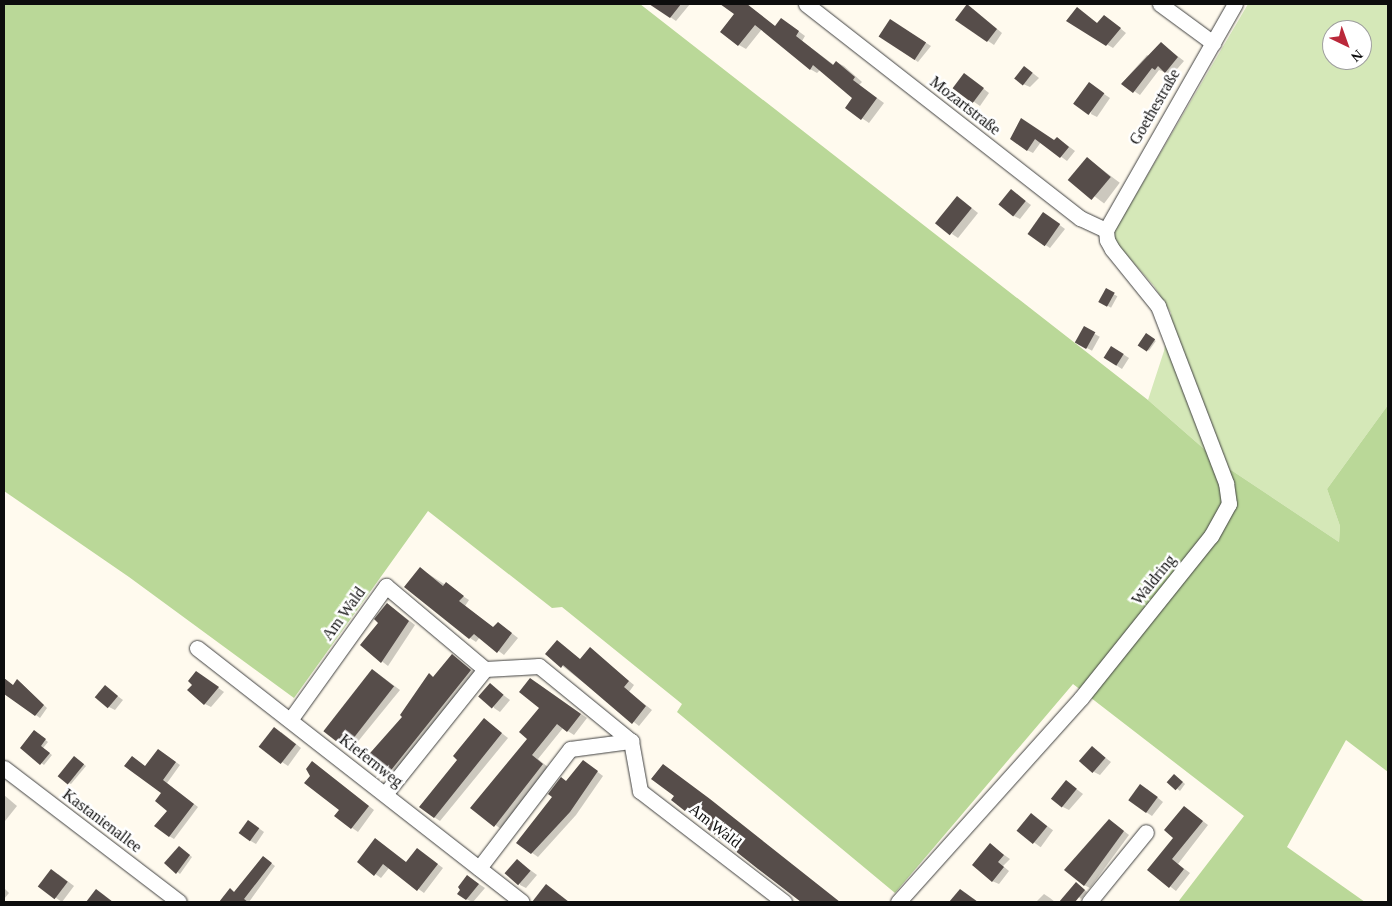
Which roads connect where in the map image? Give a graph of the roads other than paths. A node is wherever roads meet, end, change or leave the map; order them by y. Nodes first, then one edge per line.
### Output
1 (806, 4) edge
2 (1160, 4) edge
3 (1235, 4) edge
4 (1212, 43) junction
5 (1106, 230) junction
6 (197, 648) dead end
7 (485, 669) junction
8 (290, 720) junction
9 (631, 741) junction
10 (4, 768) edge
11 (385, 794) junction
12 (1146, 832) dead end
13 (479, 868) junction
14 (903, 900) edge
15 (179, 902) edge
16 (522, 902) edge
17 (784, 902) edge
18 (1089, 902) edge

1 - 5 street, Mozartstraße
2 - 4 street
3 - 4 street, Goethestraße
4 - 5 street, Goethestraße
5 - 14 street, Waldring
6 - 8 street, Kiefernweg
7 - 8 street, Am Wald
7 - 9 street
7 - 11 street
8 - 11 street, Kiefernweg
9 - 13 street
9 - 17 street, Am Wald
10 - 15 street, Kastanienallee
11 - 13 street, Kiefernweg
12 - 18 street
13 - 16 street, Kiefernweg

